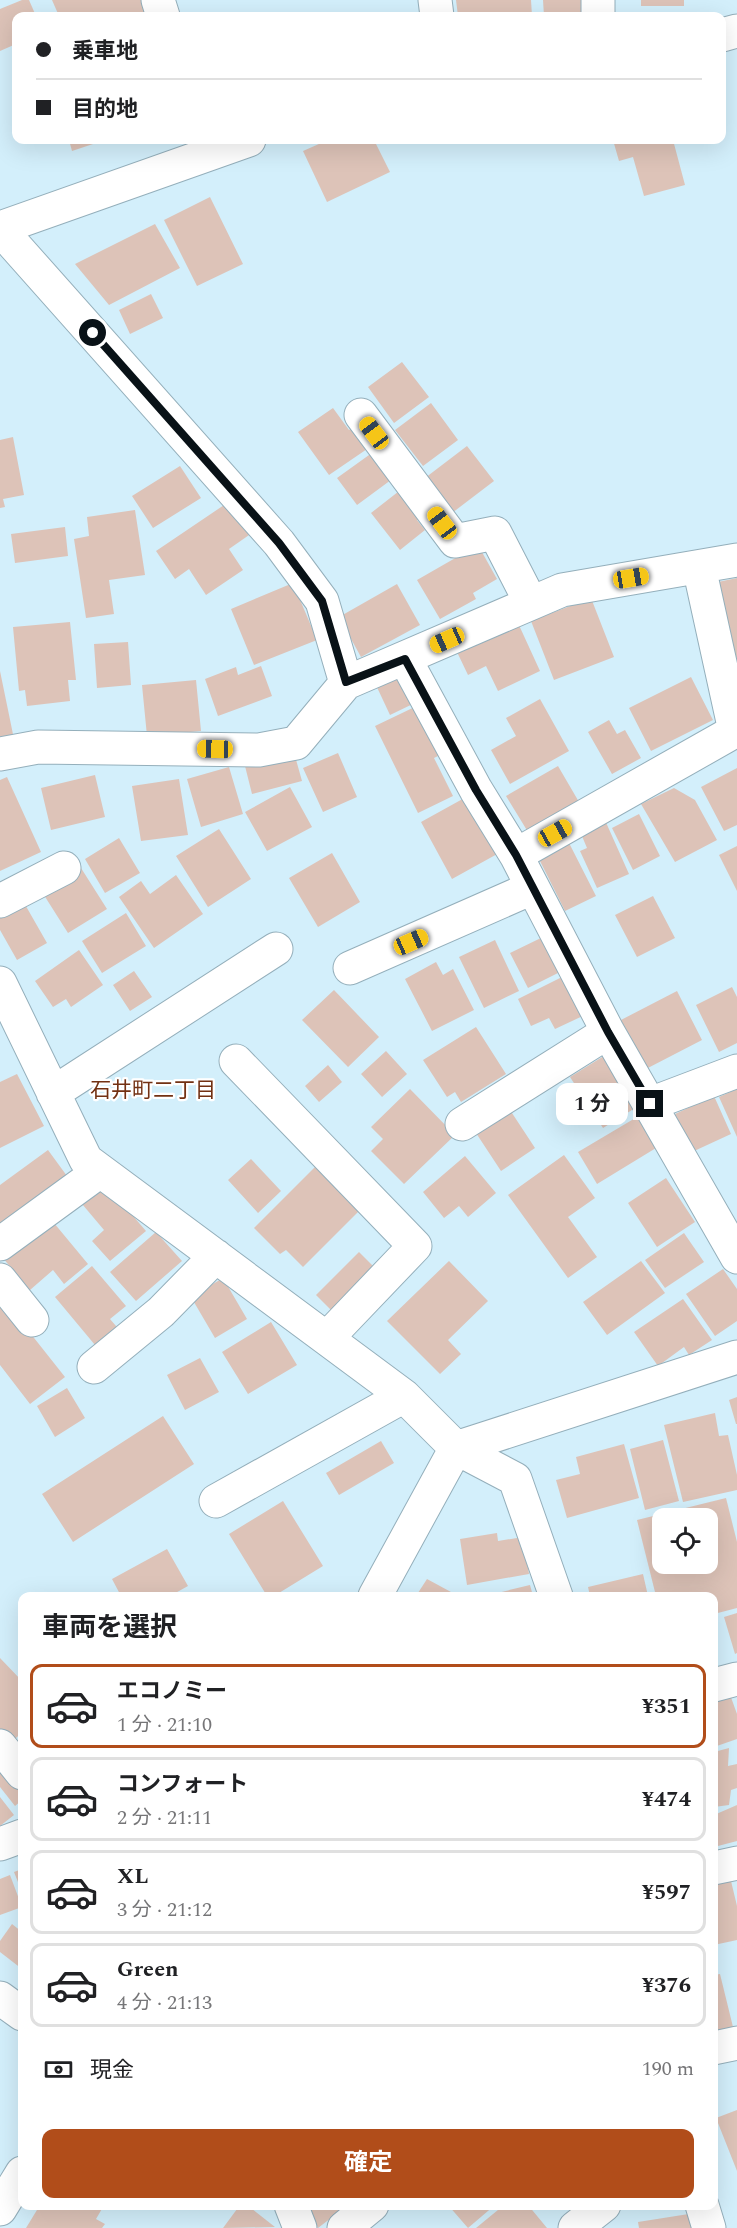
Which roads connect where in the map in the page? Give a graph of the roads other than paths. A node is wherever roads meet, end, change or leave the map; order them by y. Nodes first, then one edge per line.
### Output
1 (222, 144) edge
2 (201, 147) edge
3 (0, 228) edge
4 (361, 415) dead end
5 (737, 560) edge
6 (699, 567) junction
7 (531, 603) junction
8 (405, 659) junction
9 (346, 682) junction
10 (0, 754) edge
11 (516, 855) junction
12 (64, 868) dead end
13 (532, 888) junction
14 (0, 901) edge
15 (276, 949) dead end
16 (350, 968) dead end
17 (0, 983) edge
18 (608, 1032) junction
19 (236, 1060) dead end
20 (737, 1071) edge
21 (53, 1093) junction
22 (650, 1104) junction
23 (462, 1124) dead end
24 (100, 1171) junction
25 (0, 1244) edge
26 (216, 1256) junction
27 (737, 1257) edge
28 (0, 1280) edge
29 (32, 1320) dead end
30 (328, 1337) junction
31 (737, 1357) edge
32 (94, 1367) dead end
33 (404, 1396) junction
34 (456, 1448) junction
35 (216, 1501) dead end
36 (377, 1592) edge
37 (555, 1592) edge
38 (737, 1679) edge
39 (718, 1684) edge
40 (0, 1746) edge
41 (18, 1768) edge
42 (18, 1837) edge
43 (0, 1844) edge
44 (737, 1863) edge
45 (718, 1867) edge
46 (0, 1998) edge
47 (18, 2011) edge
48 (737, 2043) edge
49 (718, 2047) edge
50 (18, 2180) edge
51 (0, 2209) edge
52 (293, 2210) edge
53 (366, 2210) edge
54 (598, 2210) edge
55 (704, 2210) edge
56 (300, 2228) edge
57 (345, 2228) edge
58 (575, 2228) edge
59 (709, 2228) edge

1 - 2 street
2 - 3 street
3 - 9 street
4 - 7 street
5 - 6 street
6 - 7 street
6 - 11 street
7 - 8 street
8 - 9 street
8 - 11 street
9 - 10 street
11 - 13 street
12 - 14 street
13 - 16 street
13 - 18 street
15 - 21 street
17 - 21 street
18 - 22 street
18 - 23 street
19 - 30 street
20 - 22 street
21 - 24 street
22 - 27 street
24 - 25 street
24 - 26 street
26 - 30 street
26 - 32 street
28 - 29 street
30 - 33 street
31 - 34 street
33 - 34 street
33 - 35 street
34 - 36 street
34 - 37 street
38 - 39 street
40 - 41 street
42 - 43 street
44 - 45 street
46 - 47 street
48 - 49 street
50 - 51 street
52 - 56 street
53 - 57 street
54 - 58 street
55 - 59 street

